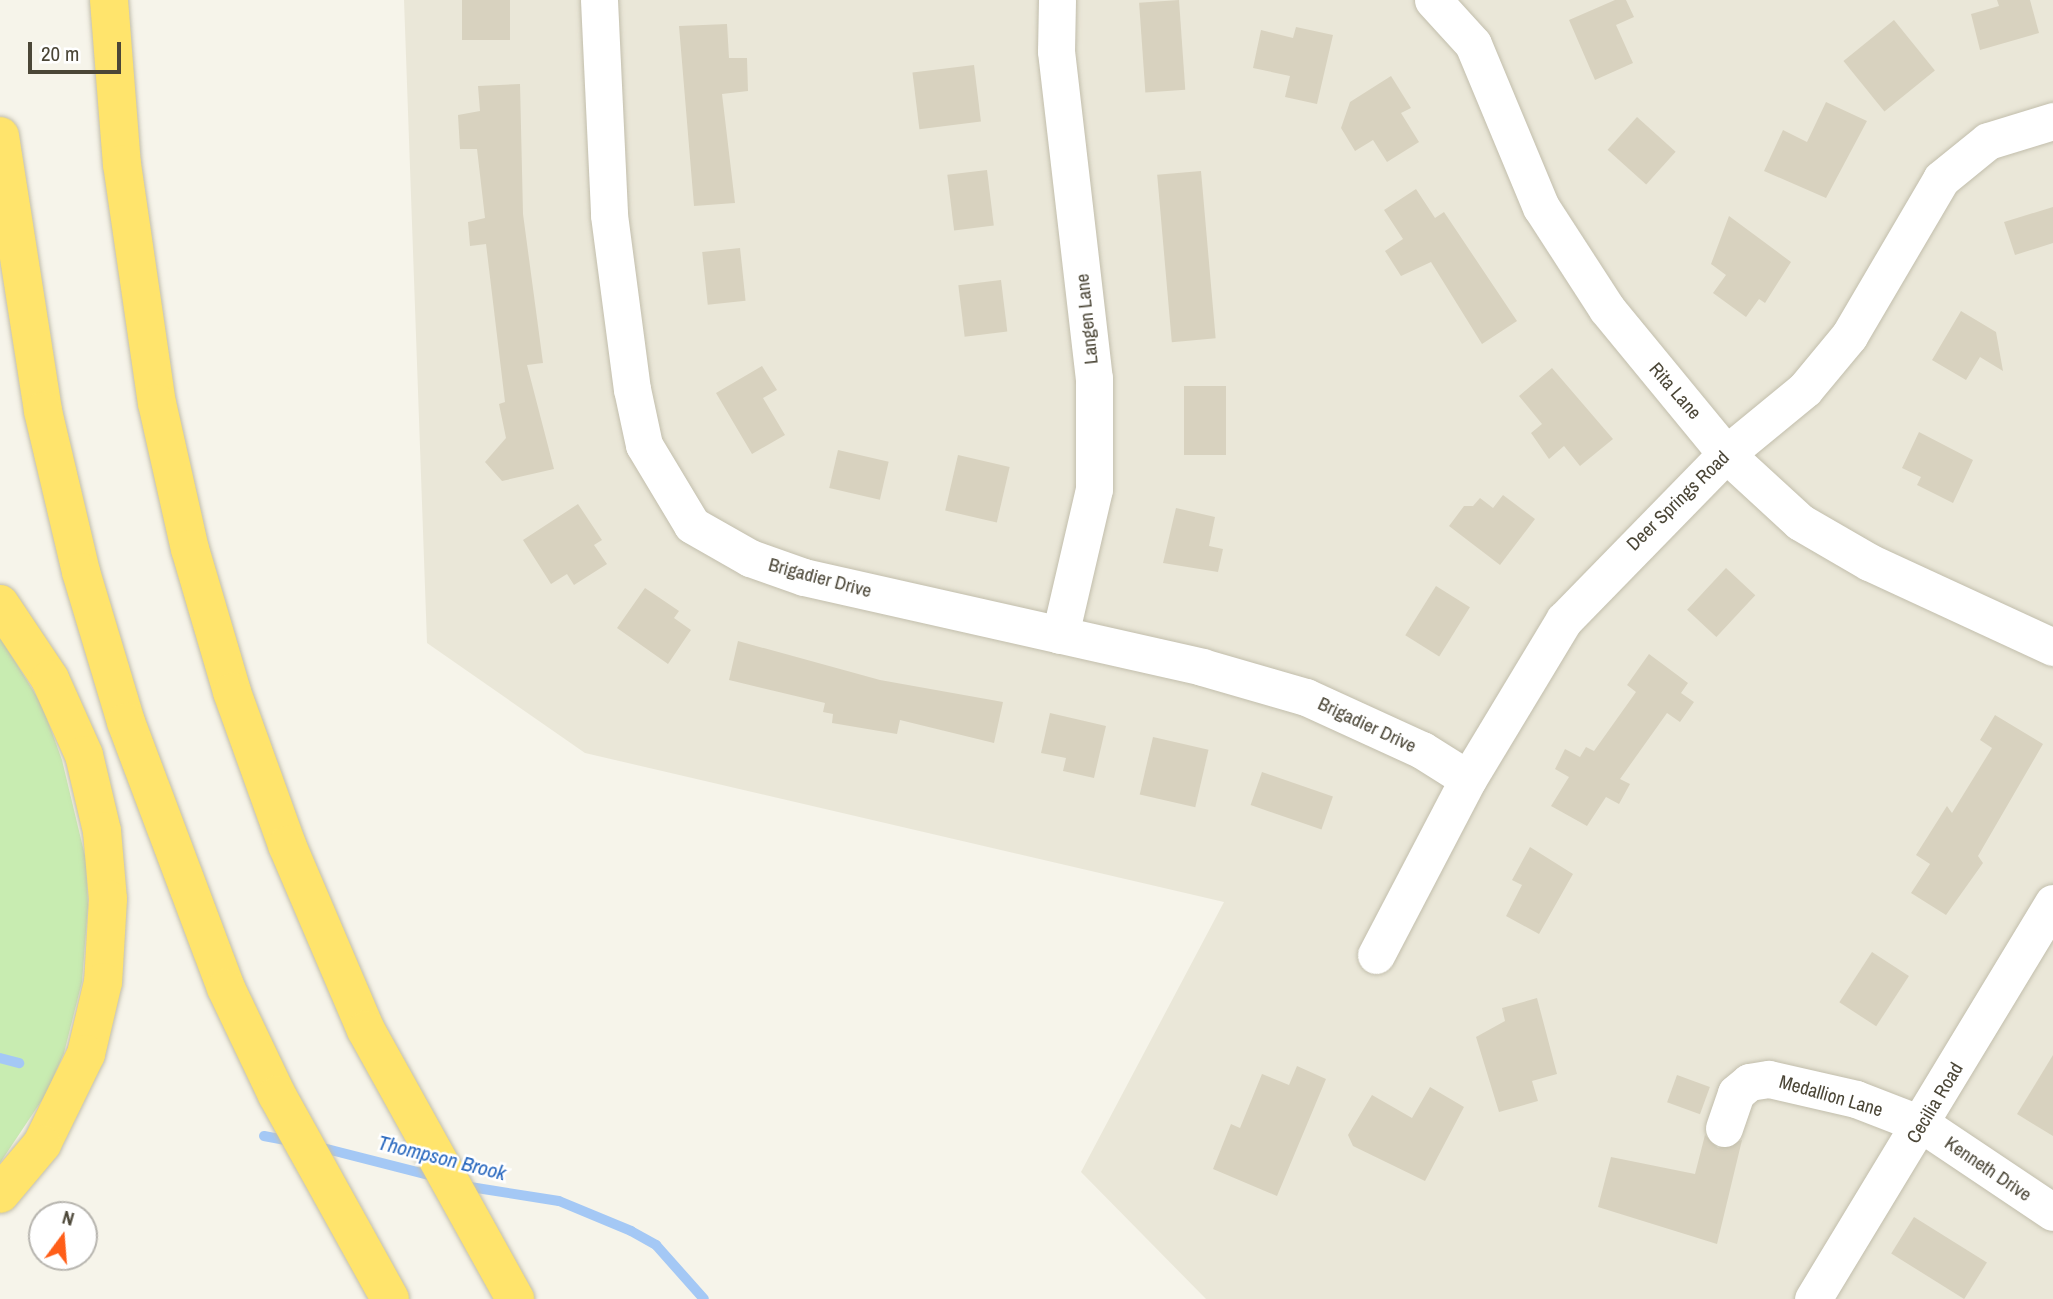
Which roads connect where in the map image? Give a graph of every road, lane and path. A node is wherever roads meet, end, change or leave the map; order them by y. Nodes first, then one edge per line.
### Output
1 (108, 0) edge
2 (599, 0) edge
3 (1057, 0) edge
4 (1433, 0) edge
5 (2053, 121) edge
6 (0, 136) edge
7 (1726, 454) junction
8 (0, 604) edge
9 (1060, 635) junction
10 (2053, 647) edge
11 (1468, 779) junction
12 (2053, 903) edge
13 (1376, 955) dead end
14 (1923, 1125) junction
15 (1724, 1128) dead end
16 (0, 1194) edge
17 (2053, 1212) edge
18 (511, 1293) edge
19 (390, 1299) edge
20 (1813, 1299) edge

1 - 18 highway
2 - 9 street, Brigadier Drive
3 - 9 street, Langen Lane
4 - 7 street, Rita Lane
5 - 7 street, Deer Springs Road
6 - 19 highway
7 - 10 street, Rita Lane
7 - 11 street, Deer Springs Road
8 - 16 highway
9 - 11 street, Brigadier Drive
11 - 13 street, Deer Springs Road
12 - 14 street, Cecilia Road
14 - 15 street, Medallion Lane
14 - 17 street, Kenneth Drive
14 - 20 street, Cecilia Road

